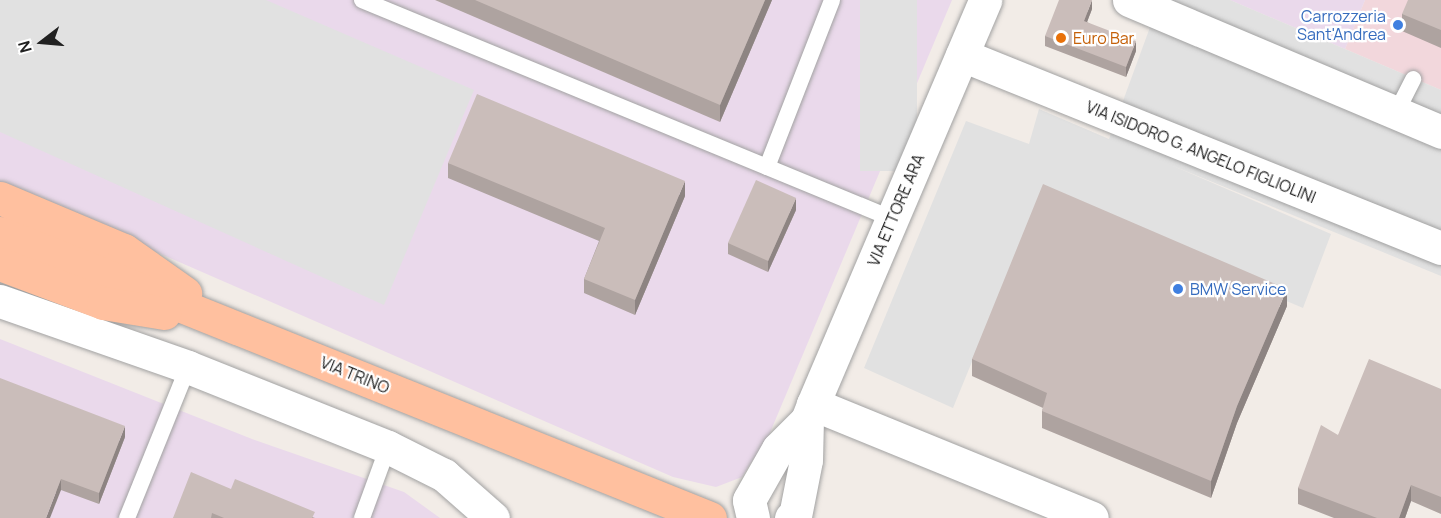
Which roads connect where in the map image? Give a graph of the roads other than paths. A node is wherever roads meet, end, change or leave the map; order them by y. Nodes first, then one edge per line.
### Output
1 (362, 0) edge
2 (832, 0) edge
3 (985, 0) edge
4 (1129, 0) edge
5 (962, 55) junction
6 (1413, 79) dead end
7 (1396, 113) junction
8 (1441, 132) edge
9 (767, 167) junction
10 (0, 198) edge
11 (893, 219) junction
12 (0, 233) edge
13 (1441, 248) edge
14 (0, 264) edge
15 (0, 301) edge
16 (231, 325) junction
17 (188, 367) junction
18 (810, 412) junction
19 (388, 447) junction
20 (127, 518) edge
21 (362, 518) edge
22 (493, 518) edge
23 (710, 518) edge
24 (753, 518) edge
25 (791, 518) edge
26 (1092, 518) edge

1 - 9 lane
2 - 9 lane
3 - 5 street, VIA ETTORE ARA
4 - 7 street
5 - 11 street, VIA ETTORE ARA
5 - 13 street, VIA ISIDORO G. ANGELO FIGLIOLINI
6 - 7 lane
7 - 8 street
9 - 11 lane
10 - 16 main road
11 - 18 street, VIA ETTORE ARA
12 - 16 main road, VIA TRINO
14 - 16 main road
15 - 17 street
16 - 23 main road, VIA TRINO
17 - 19 street
17 - 20 lane
18 - 24 street, VIA ETTORE ARA
18 - 25 street, VIA ETTORE ARA
18 - 26 street
19 - 21 lane
19 - 22 street

